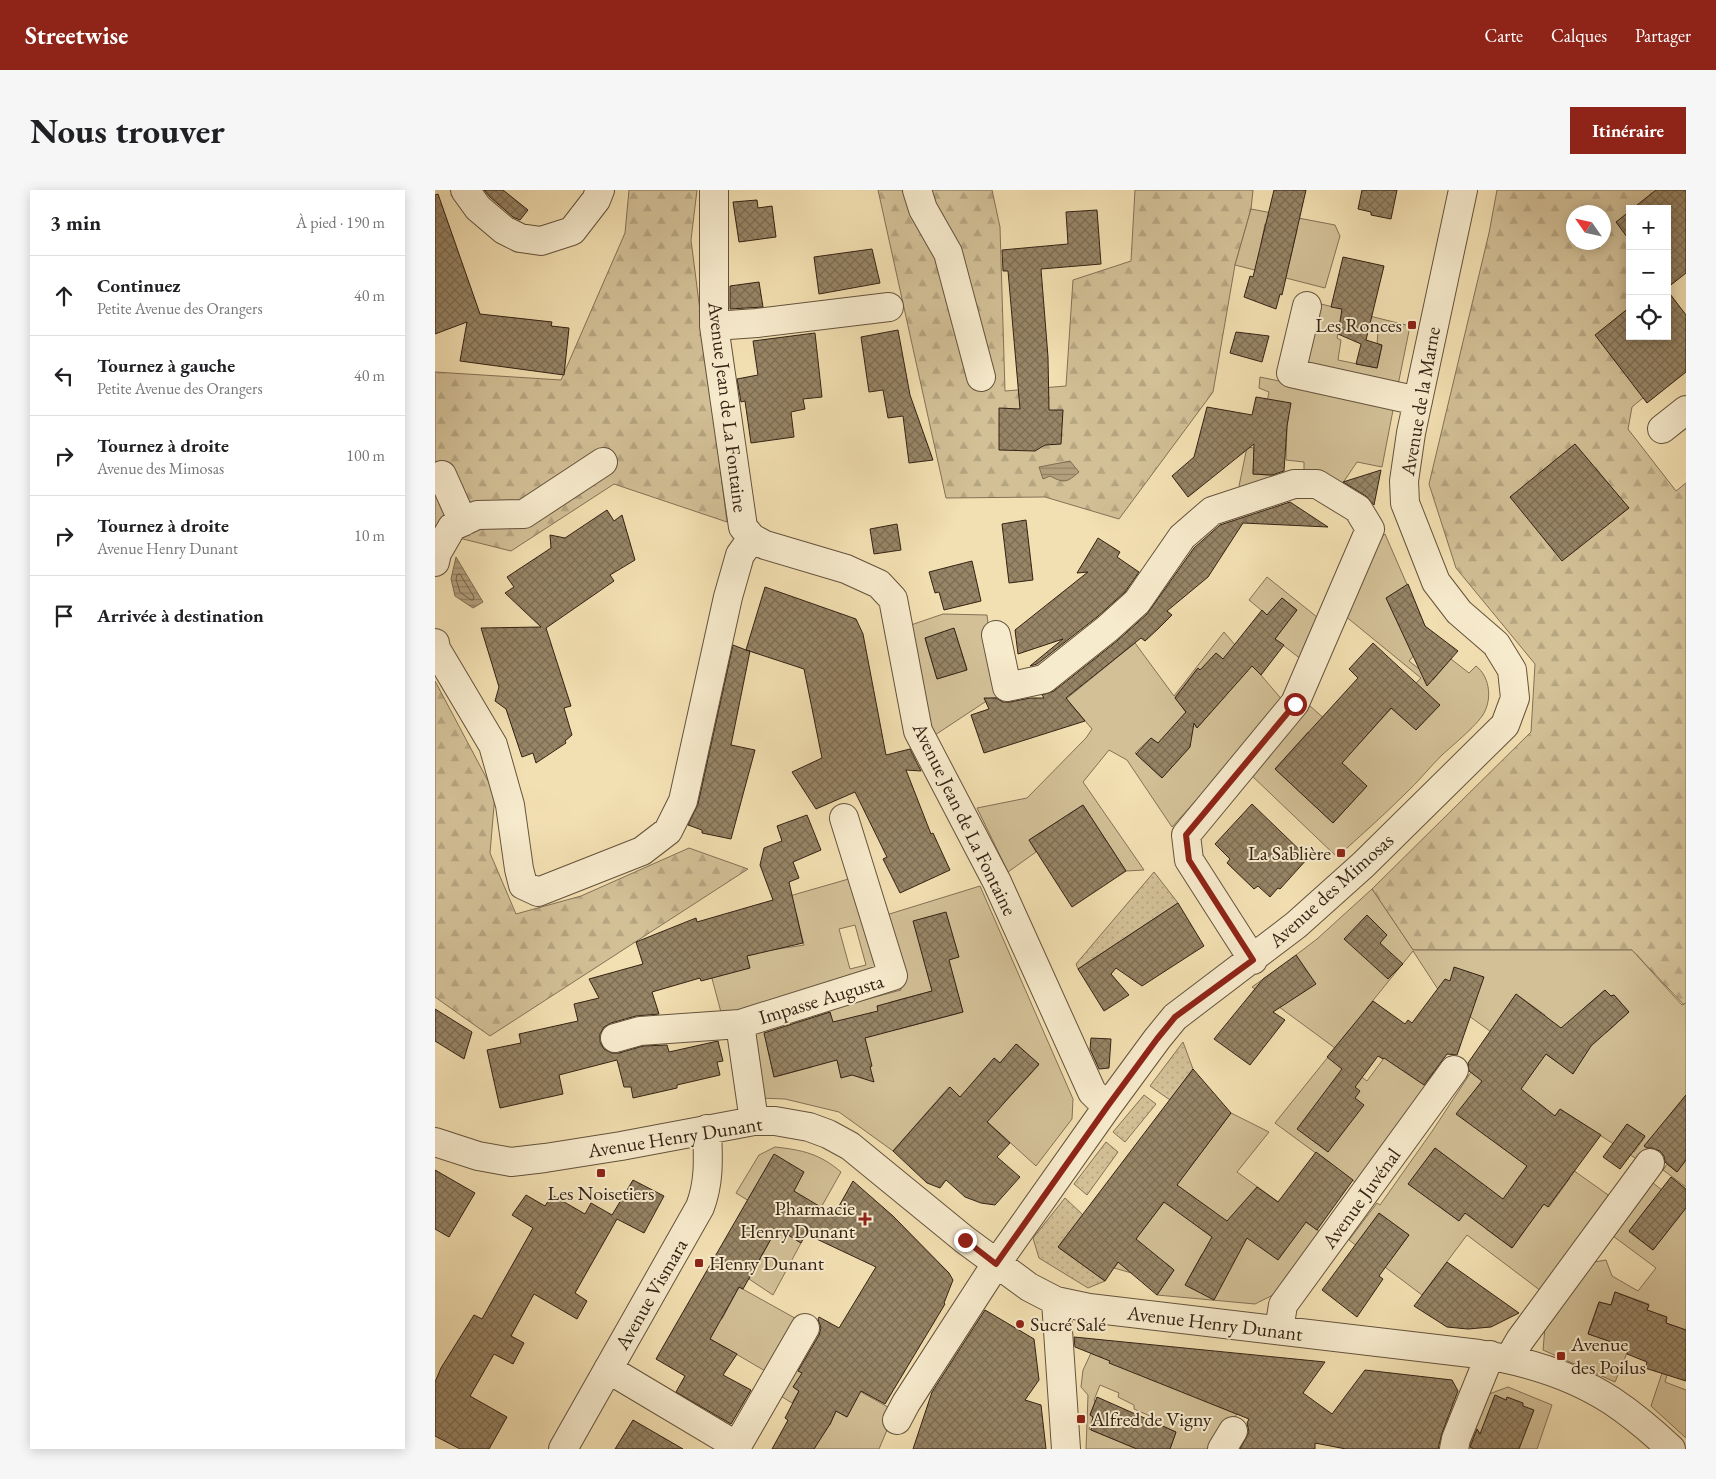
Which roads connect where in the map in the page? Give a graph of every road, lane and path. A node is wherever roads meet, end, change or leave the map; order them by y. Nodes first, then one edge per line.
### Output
1 (465, 190) edge
2 (599, 190) edge
3 (713, 190) edge
4 (917, 190) edge
5 (1463, 190) edge
6 (1307, 306) dead end
7 (889, 307) dead end
8 (714, 326) junction
9 (981, 377) dead end
10 (1418, 401) junction
11 (1686, 410) edge
12 (1662, 429) dead end
13 (603, 462) dead end
14 (442, 475) dead end
15 (463, 522) junction
16 (751, 538) junction
17 (435, 562) edge
18 (996, 635) dead end
19 (435, 643) edge
20 (1513, 670) joint
21 (844, 818) dead end
22 (1253, 960) junction
23 (740, 1024) junction
24 (615, 1038) dead end
25 (1454, 1070) dead end
26 (1107, 1107) junction
27 (754, 1121) junction
28 (707, 1129) junction
29 (435, 1142) edge
30 (1650, 1163) dead end
31 (996, 1264) junction
32 (1056, 1301) junction
33 (805, 1328) dead end
34 (1279, 1330) junction
35 (1499, 1357) junction
36 (608, 1369) junction
37 (897, 1420) dead end
38 (737, 1448) edge
39 (563, 1449) edge
40 (1066, 1449) edge
41 (1454, 1449) edge
42 (1671, 1449) edge

1 - 2 street
3 - 8 street, Avenue Jean de La Fontaine
4 - 9 street
5 - 10 street, Avenue de la Marne
6 - 10 street
7 - 8 street
8 - 16 street, Avenue Jean de La Fontaine
10 - 20 street, Avenue de la Marne
11 - 12 street
13 - 15 street
14 - 15 street
15 - 17 street
16 - 19 street
16 - 26 street, Avenue Jean de La Fontaine
18 - 22 street
20 - 22 street, Avenue des Mimosas
21 - 23 street, Impasse Augusta
22 - 26 street, Avenue des Mimosas
23 - 24 street
23 - 27 street, Impasse Augusta
25 - 34 street, Avenue Juvénal
26 - 31 street, Avenue des Mimosas
27 - 28 street, Avenue Henry Dunant
27 - 31 street, Avenue Henry Dunant
28 - 29 street, Avenue Henry Dunant
28 - 36 street, Avenue Vismara
30 - 35 street
31 - 32 street, Avenue Henry Dunant
31 - 37 street, Avenue des Mimosas
32 - 34 street, Avenue Henry Dunant
32 - 40 street
33 - 38 street
34 - 35 street, Avenue Henry Dunant
35 - 41 street
35 - 42 street, Avenue Henry Dunant
36 - 38 street
36 - 39 street, Avenue Vismara

